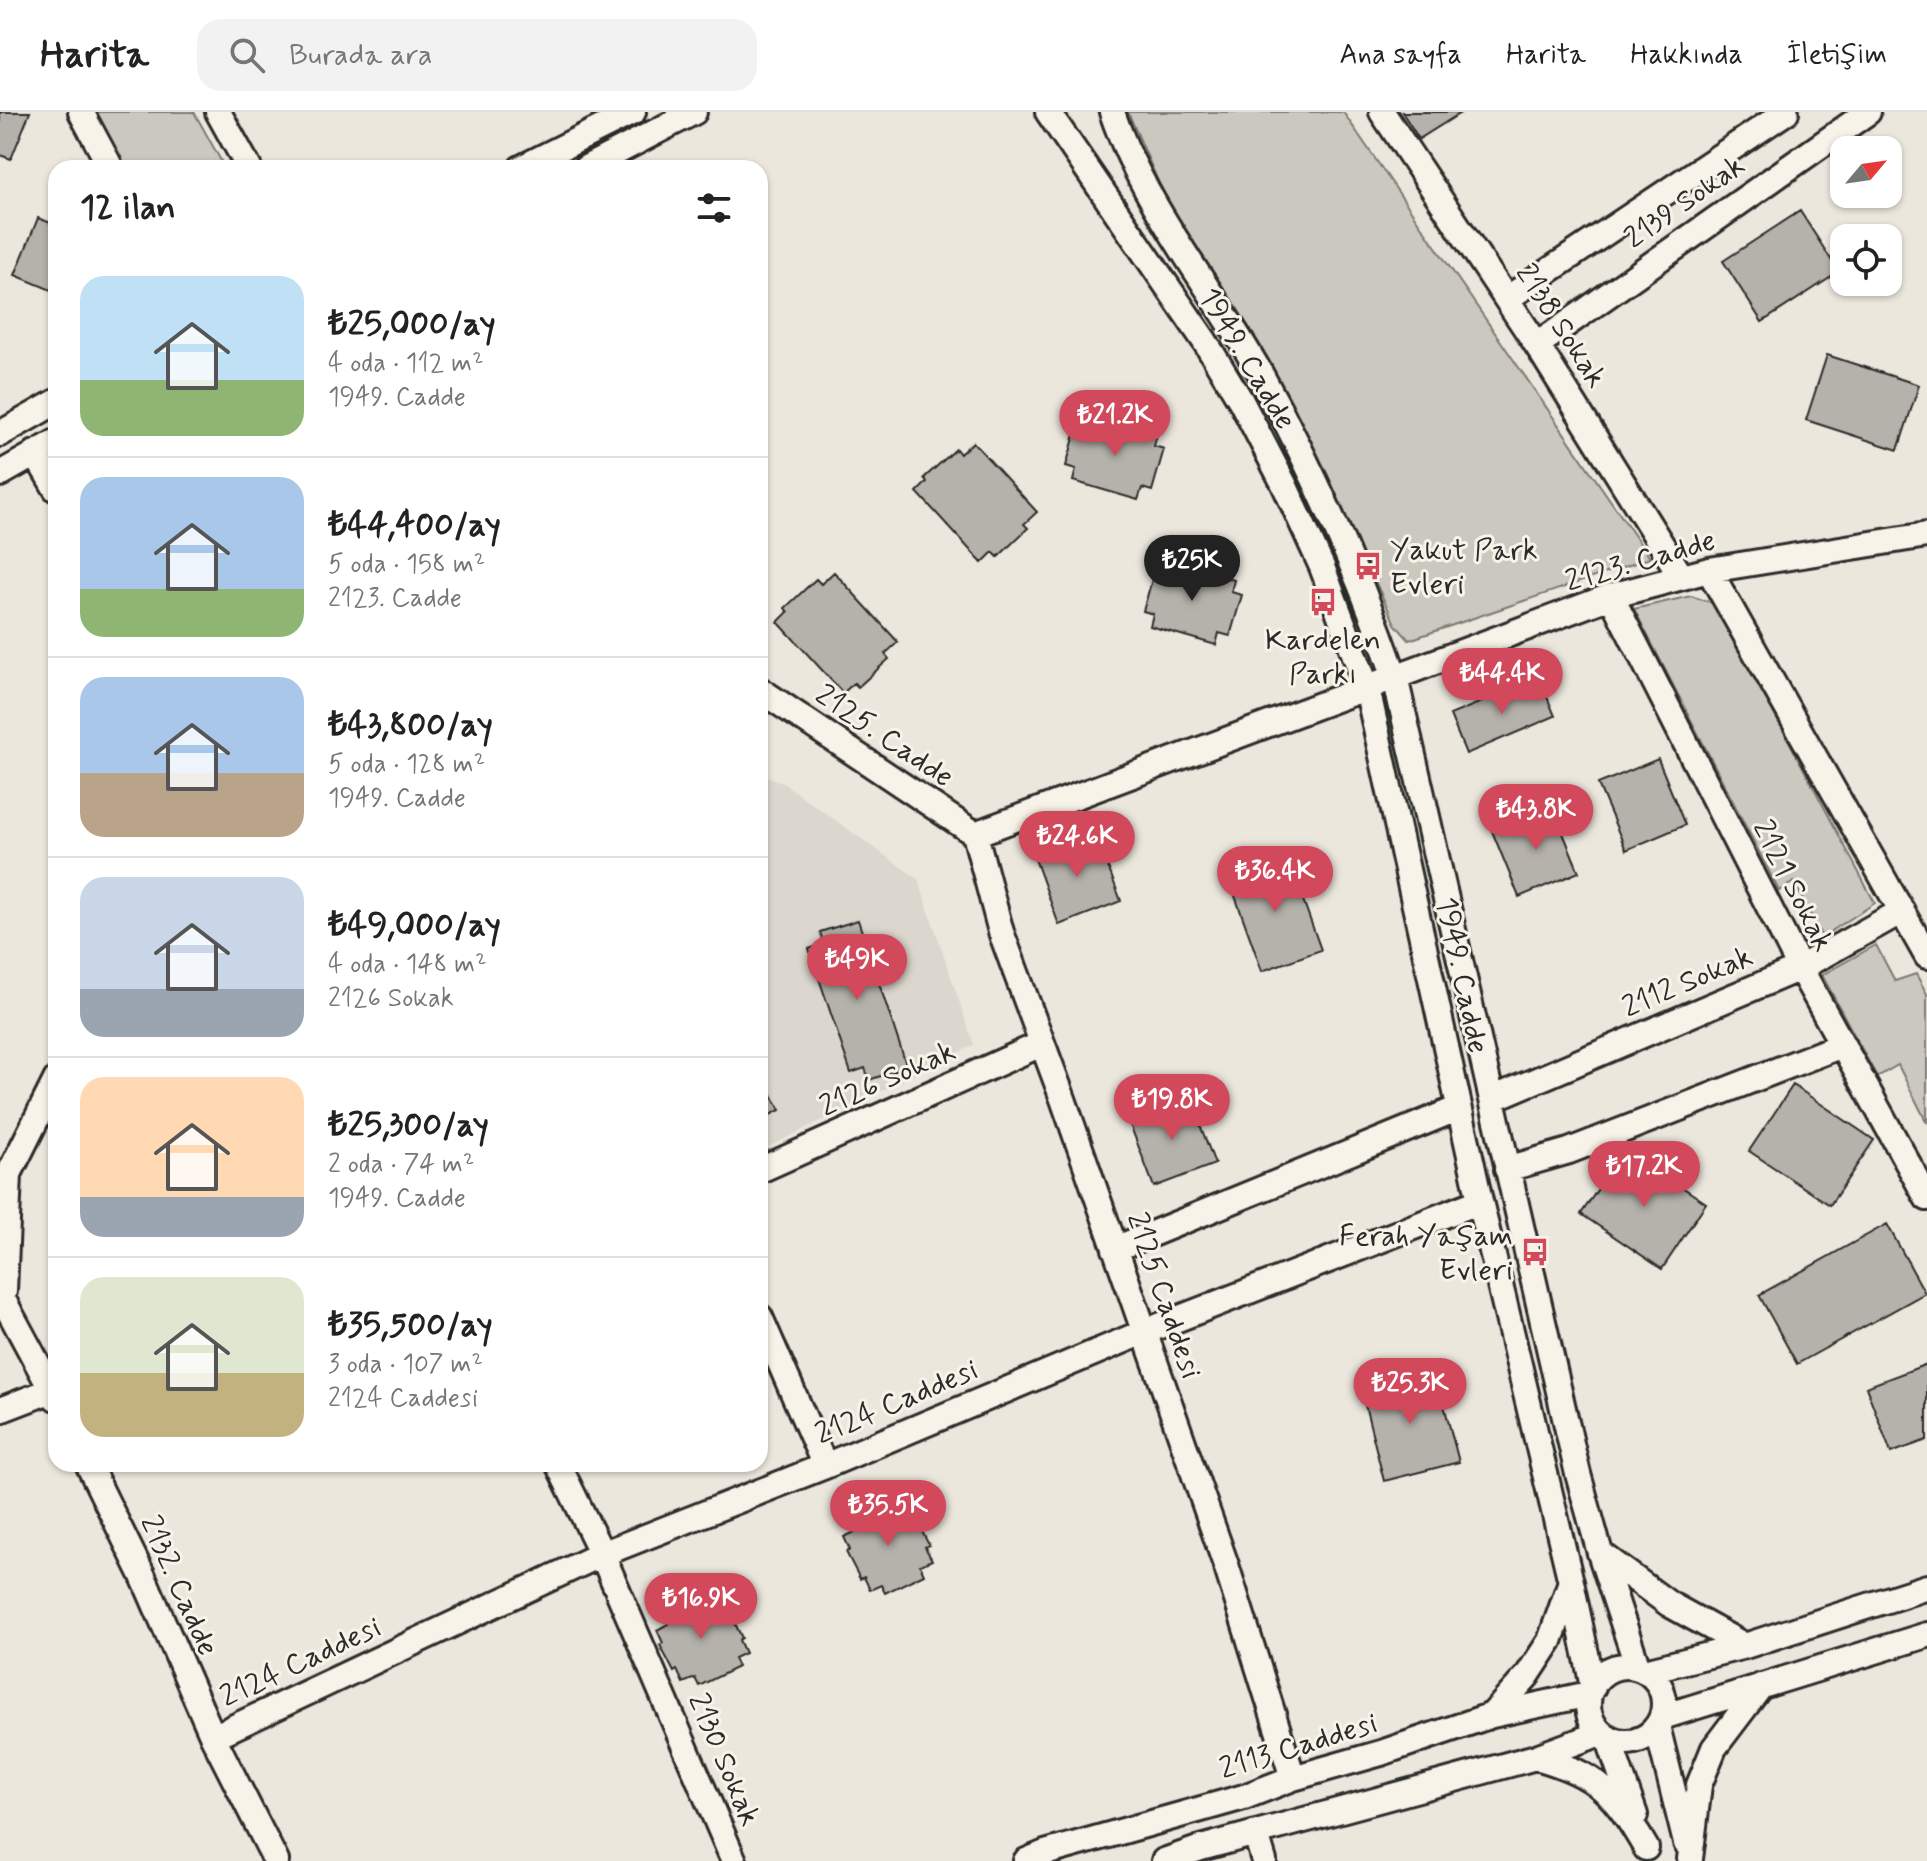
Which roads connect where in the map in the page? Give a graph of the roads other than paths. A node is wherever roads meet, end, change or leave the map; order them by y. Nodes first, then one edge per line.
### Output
1 (81, 112) edge
2 (218, 112) edge
3 (633, 112) edge
4 (694, 112) edge
5 (1048, 112) edge
6 (1112, 112) edge
7 (1382, 112) edge
8 (1786, 112) edge
9 (1868, 112) edge
10 (107, 160) edge
11 (245, 160) edge
12 (537, 160) edge
13 (601, 160) edge
14 (1508, 298) junction
15 (1537, 345) junction
16 (48, 407) edge
17 (0, 434) edge
18 (45, 447) edge
19 (0, 474) edge
20 (1927, 535) edge
21 (1709, 570) junction
22 (1681, 576) junction
23 (1611, 596) junction
24 (1395, 677) junction
25 (1367, 688) junction
26 (768, 695) edge
27 (975, 834) junction
28 (1902, 911) junction
29 (1927, 956) edge
30 (1800, 968) junction
31 (1041, 1044) junction
32 (1842, 1045) junction
33 (48, 1094) edge
34 (1492, 1099) junction
35 (1459, 1108) junction
36 (768, 1166) edge
37 (5, 1167) edge
38 (1507, 1169) junction
39 (1927, 1198) edge
40 (1480, 1201) junction
41 (1115, 1249) junction
42 (0, 1294) edge
43 (1144, 1332) junction
44 (768, 1335) edge
45 (48, 1383) edge
46 (48, 1396) edge
47 (0, 1410) edge
48 (825, 1466) junction
49 (92, 1472) edge
50 (562, 1472) edge
51 (1600, 1553) junction
52 (602, 1554) junction
53 (1571, 1582) junction
54 (1927, 1587) edge
55 (1927, 1635) edge
56 (1745, 1646) junction
57 (1642, 1670) junction
58 (1761, 1686) junction
59 (1591, 1690) junction
60 (1492, 1715) junction
61 (1660, 1721) junction
62 (1605, 1735) junction
63 (213, 1737) junction
64 (1536, 1757) junction
65 (1293, 1778) junction
66 (1256, 1834) junction
67 (1648, 1854) edge
68 (266, 1858) edge
69 (1040, 1858) edge
70 (1690, 1860) edge
71 (734, 1861) edge
72 (1164, 1861) edge
73 (1264, 1861) edge

1 - 10 street
2 - 11 street
3 - 12 street
4 - 13 street
5 - 25 street, 1949. Cadde
6 - 24 street, 1949. Cadde
7 - 14 street, 2138 Sokak
8 - 14 street, 2139 Sokak
9 - 15 street, 2139 Sokak
14 - 15 street, 2138 Sokak
15 - 22 street, 2138 Sokak
16 - 17 street
18 - 19 street
20 - 21 street, 2123. Cadde
21 - 22 street, 2123. Cadde
21 - 28 street
22 - 23 street, 2123. Cadde
23 - 24 street, 2123. Cadde
23 - 30 street, 2121 Sokak
24 - 25 street, 2123. Cadde
24 - 34 street, 1949. Cadde
25 - 27 street, 2123. Cadde
25 - 35 street, 1949. Cadde
26 - 27 street, 2125. Cadde
27 - 31 street, 2125 Caddesi
28 - 29 street
28 - 30 street, 2112 Sokak
30 - 32 street, 2121 Sokak
30 - 34 street, 2112 Sokak
31 - 36 street, 2126 Sokak
31 - 41 street, 2125 Caddesi
32 - 38 street
32 - 39 street, 2121 Sokak
33 - 37 street
34 - 38 street, 1949. Cadde
35 - 40 street, 1949. Cadde
35 - 41 street
37 - 42 street
38 - 51 street, 1949. Cadde
40 - 43 street, 2124 Caddesi
40 - 53 street, 1949. Cadde
41 - 43 street, 2125 Caddesi
42 - 45 street
43 - 48 street, 2124 Caddesi
43 - 65 street, 2125 Caddesi
44 - 48 street
46 - 47 street
48 - 52 street, 2124 Caddesi
49 - 63 street, 2132. Cadde
50 - 52 street, 2130 Sokak
51 - 56 street
51 - 57 street, 1949. Cadde
52 - 63 street, 2124 Caddesi
52 - 71 street, 2130 Sokak
53 - 59 street, 1949. Cadde
53 - 60 street
54 - 56 street
55 - 58 street
56 - 57 street
57 - 59 street
57 - 61 street
58 - 61 street
58 - 70 street
59 - 60 street, 2113 Caddesi
59 - 62 street
60 - 65 street, 2113 Caddesi
61 - 62 street
61 - 70 street
62 - 64 street
62 - 67 street
63 - 68 street, 2132. Cadde
64 - 66 street
64 - 67 street
65 - 69 street, 2113 Caddesi
66 - 72 street
66 - 73 street

